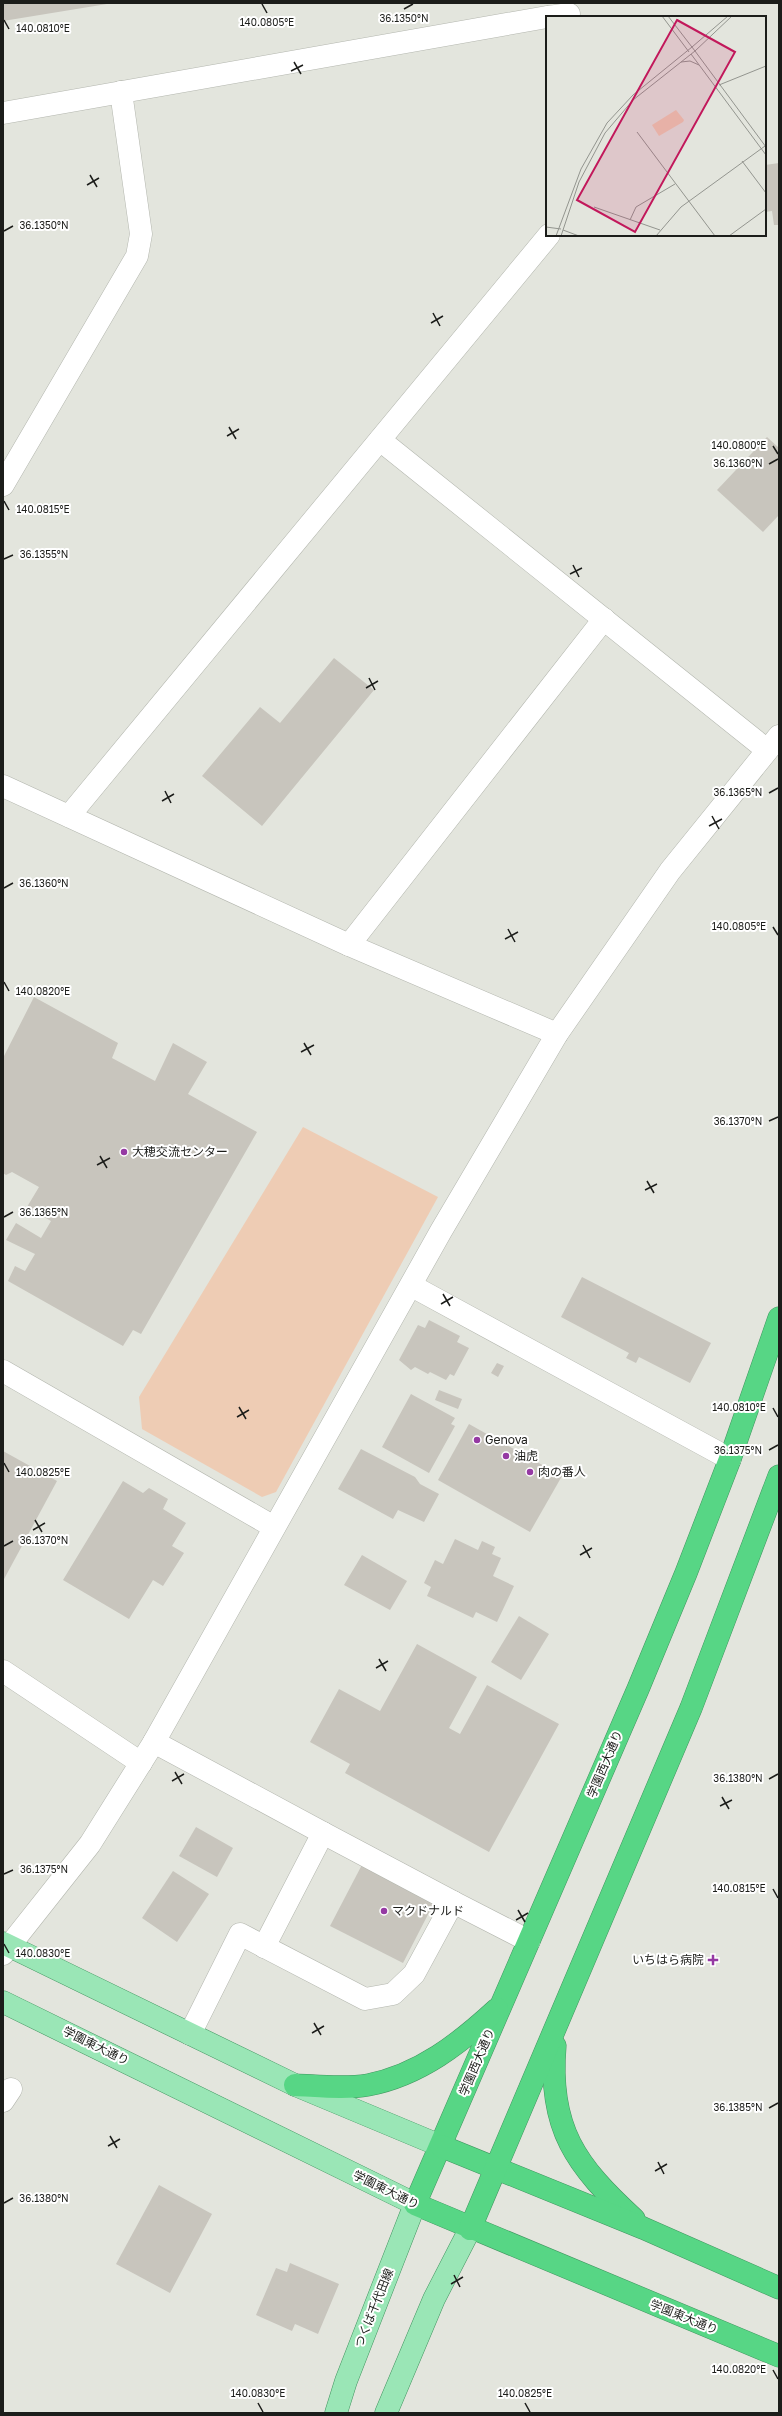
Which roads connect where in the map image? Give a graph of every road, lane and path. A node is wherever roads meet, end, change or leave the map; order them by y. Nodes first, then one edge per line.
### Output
1 (560, 14) edge
2 (546, 16) edge
3 (549, 16) edge
4 (121, 92) junction
5 (3, 113) edge
6 (548, 236) edge
7 (380, 440) junction
8 (3, 485) edge
9 (604, 619) junction
10 (773, 743) edge
11 (3, 786) edge
12 (69, 816) junction
13 (349, 946) junction
14 (557, 1034) junction
15 (412, 1286) junction
16 (779, 1318) edge
17 (3, 1370) edge
18 (730, 1459) junction
19 (779, 1476) edge
20 (274, 1527) junction
21 (3, 1671) edge
22 (154, 1742) junction
23 (141, 1763) junction
24 (323, 1833) junction
25 (453, 1902) junction
26 (529, 1941) junction
27 (264, 1947) junction
28 (5, 1948) edge
29 (3, 2002) edge
30 (502, 2004) junction
31 (556, 2029) junction
32 (190, 2034) junction
33 (295, 2084) junction
34 (441, 2146) junction
35 (496, 2169) junction
36 (415, 2204) junction
37 (643, 2228) junction
38 (470, 2229) junction
39 (779, 2288) edge
40 (779, 2356) edge
41 (336, 2413) edge
42 (386, 2413) edge

1 - 3 street
2 - 4 street
4 - 5 street
4 - 8 street
6 - 7 street
7 - 9 street
7 - 12 street
9 - 10 street
9 - 13 street
10 - 14 street
11 - 12 street
12 - 13 street
13 - 14 street
14 - 15 street
15 - 18 street
15 - 20 street
16 - 18 highway, 学園西大通り
17 - 20 street
18 - 26 highway, 学園西大通り
19 - 31 highway
20 - 22 street
21 - 23 street
22 - 23 street
22 - 24 street
23 - 28 street
24 - 25 street
24 - 27 street
25 - 26 street
25 - 27 street
26 - 30 highway, 学園西大通り
27 - 32 street
28 - 32 main road
29 - 36 main road, 学園東大通り
30 - 33 highway
30 - 34 highway, 学園西大通り
31 - 35 highway
31 - 37 highway
32 - 33 main road
33 - 34 main road
34 - 35 highway
34 - 36 highway, 学園西大通り
35 - 37 highway
35 - 38 highway
36 - 38 highway, 学園東大通り
36 - 41 main road, つくば千代田線
37 - 39 highway
38 - 40 highway, 学園東大通り
38 - 42 main road

